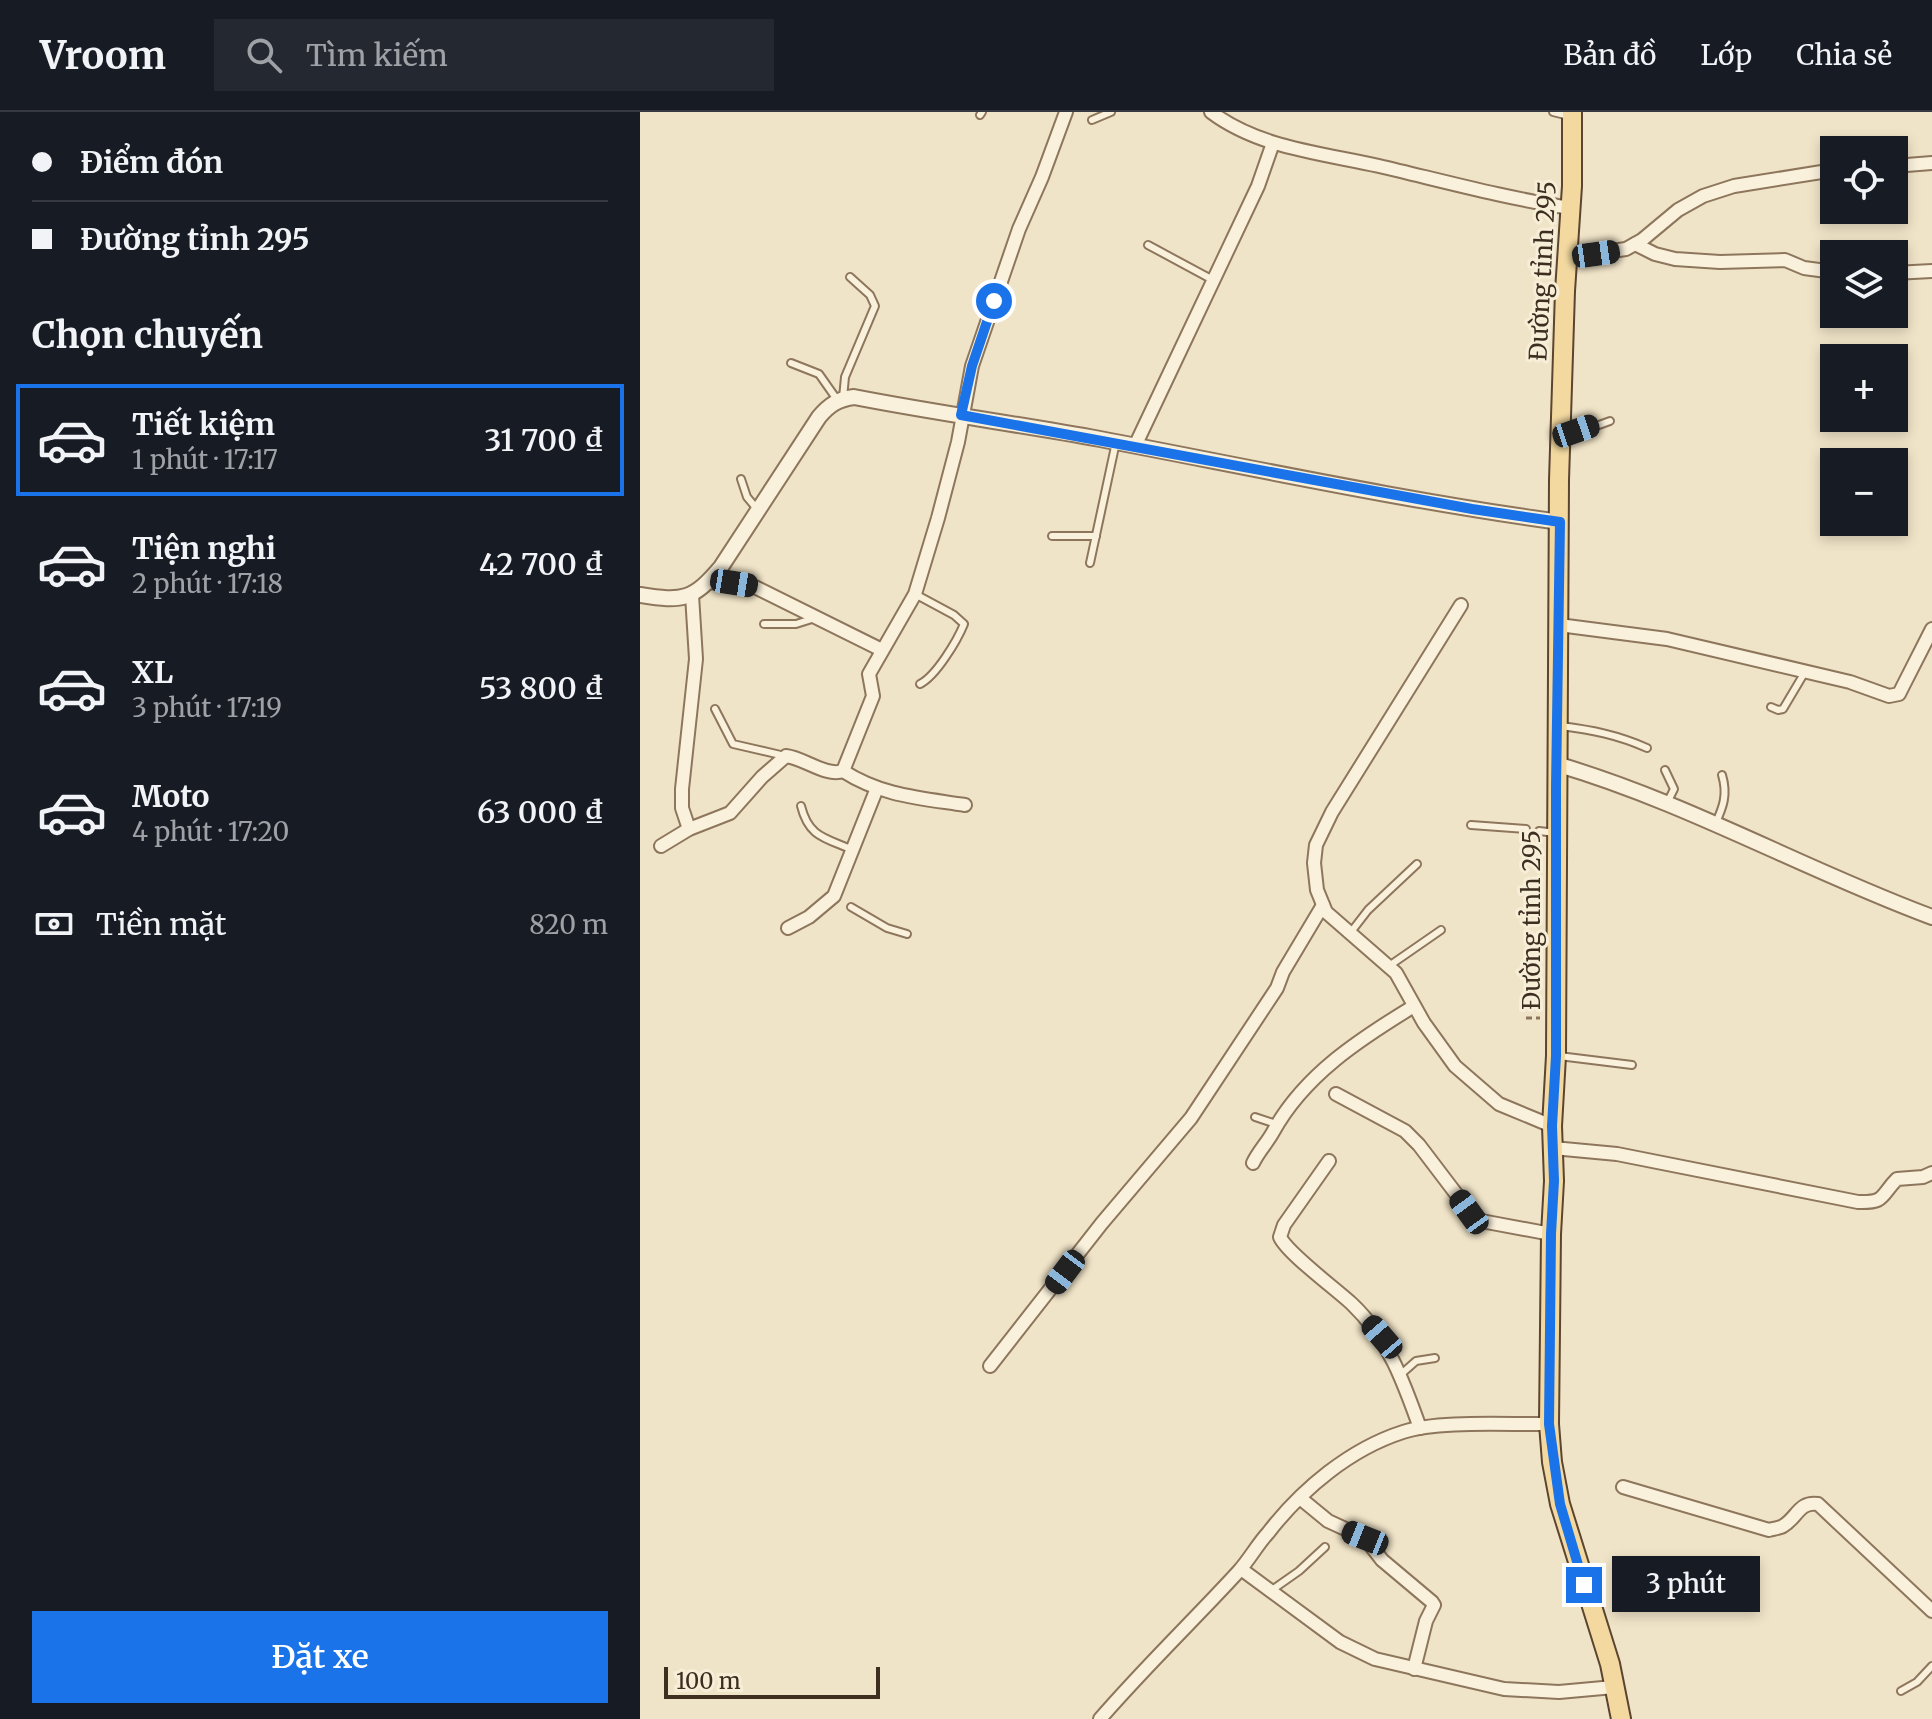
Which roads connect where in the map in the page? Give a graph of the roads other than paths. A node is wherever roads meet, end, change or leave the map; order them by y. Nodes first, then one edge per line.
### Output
1 (1066, 112) edge
2 (1111, 112) edge
3 (1211, 112) edge
4 (1553, 112) edge
5 (1572, 114) edge
6 (1092, 120) dead end
7 (1273, 143) junction
8 (1932, 163) edge
9 (1908, 165) edge
10 (1820, 172) edge
11 (1570, 208) junction
12 (1635, 244) junction
13 (1148, 245) dead end
14 (1567, 257) junction
15 (1820, 270) edge
16 (1932, 271) edge
17 (1908, 272) edge
18 (850, 277) dead end
19 (1213, 280) junction
20 (791, 363) dead end
21 (840, 400) junction
22 (961, 415) junction
23 (1610, 421) dead end
24 (1560, 439) junction
25 (1116, 442) junction
26 (1135, 446) junction
27 (741, 479) dead end
28 (757, 509) junction
29 (1560, 522) junction
30 (1052, 536) dead end
31 (1096, 536) junction
32 (1090, 563) dead end
33 (709, 582) junction
34 (915, 594) junction
35 (640, 595) edge
36 (692, 595) junction
37 (1461, 605) dead end
38 (818, 616) junction
39 (764, 624) dead end
40 (1559, 625) junction
41 (1932, 629) edge
42 (882, 650) junction
43 (1805, 672) junction
44 (920, 684) dead end
45 (1771, 707) dead end
46 (715, 709) dead end
47 (1557, 726) junction
48 (1647, 748) dead end
49 (786, 756) junction
50 (1556, 764) junction
51 (1665, 770) dead end
52 (843, 771) junction
53 (1722, 775) dead end
54 (877, 788) junction
55 (1667, 803) junction
56 (965, 805) dead end
57 (801, 806) dead end
58 (1471, 825) dead end
59 (1715, 825) junction
60 (689, 829) junction
61 (1526, 829) dead end
62 (661, 846) dead end
63 (853, 850) junction
64 (1417, 864) dead end
65 (1323, 905) junction
66 (851, 907) dead end
67 (1932, 917) edge
68 (788, 928) dead end
69 (1441, 930) dead end
70 (1351, 932) junction
71 (907, 934) dead end
72 (1389, 966) junction
73 (1414, 1006) junction
74 (1556, 1056) junction
75 (1632, 1065) dead end
76 (1336, 1094) dead end
77 (1255, 1117) dead end
78 (1276, 1124) junction
79 (1552, 1126) junction
80 (1553, 1148) junction
81 (1329, 1161) dead end
82 (1253, 1163) dead end
83 (1932, 1173) edge
84 (1551, 1234) junction
85 (1435, 1358) dead end
86 (990, 1366) dead end
87 (1399, 1376) junction
88 (1549, 1424) junction
89 (1420, 1428) junction
90 (1623, 1487) dead end
91 (1300, 1498) junction
92 (1325, 1547) dead end
93 (1241, 1569) junction
94 (1272, 1590) junction
95 (1932, 1611) edge
96 (1932, 1666) edge
97 (1414, 1669) junction
98 (1614, 1687) junction
99 (1901, 1691) dead end
100 (1108, 1716) edge
101 (1621, 1719) edge

1 - 22 street
2 - 6 lane
3 - 7 street
4 - 5 lane
5 - 11 main road, Đường tỉnh 295
7 - 11 street
7 - 19 street
8 - 9 street
10 - 12 street
11 - 14 main road, Đường tỉnh 295
12 - 14 street
12 - 15 street
13 - 19 lane
14 - 24 main road, Đường tỉnh 295
16 - 17 street
18 - 21 lane
19 - 26 street
20 - 21 lane
21 - 22 street
21 - 28 street
22 - 25 street
22 - 34 street
23 - 24 lane
24 - 29 main road, Đường tỉnh 295
25 - 26 street
25 - 31 lane
26 - 29 street
27 - 28 lane
28 - 33 street
29 - 40 main road, Đường tỉnh 295
30 - 31 lane
31 - 32 lane
33 - 36 street
33 - 38 street
34 - 42 street
34 - 44 lane
35 - 36 street
36 - 60 street
37 - 65 street
38 - 39 lane
38 - 42 street
40 - 43 street
40 - 47 main road, Đường tỉnh 295
41 - 43 street
42 - 52 street
43 - 45 lane
46 - 49 lane
47 - 48 lane
47 - 50 main road, Đường tỉnh 295
49 - 52 street
49 - 60 street
50 - 55 street
50 - 74 main road, Đường tỉnh 295
51 - 55 lane
52 - 54 street
53 - 59 lane
54 - 56 street
54 - 63 street
55 - 59 street
57 - 63 lane
58 - 61 lane
59 - 67 street
60 - 62 street
63 - 68 street
64 - 70 lane
65 - 70 street
65 - 86 street
66 - 71 lane
69 - 72 lane
70 - 72 street
72 - 73 street
73 - 78 street
73 - 79 street
74 - 75 lane
74 - 79 main road, Đường tỉnh 295
76 - 84 street
77 - 78 lane
78 - 82 street
79 - 80 main road, Đường tỉnh 295
80 - 83 street
80 - 84 main road, Đường tỉnh 295
81 - 87 street
84 - 88 main road, Đường tỉnh 295
85 - 87 lane
87 - 89 street
88 - 89 street
88 - 98 main road, Đường tỉnh 295
89 - 91 street
90 - 95 street
91 - 93 street
91 - 97 street
92 - 94 lane
93 - 94 street
93 - 100 street
94 - 97 street
96 - 99 lane
97 - 98 street
98 - 101 main road, Đường tỉnh 295

